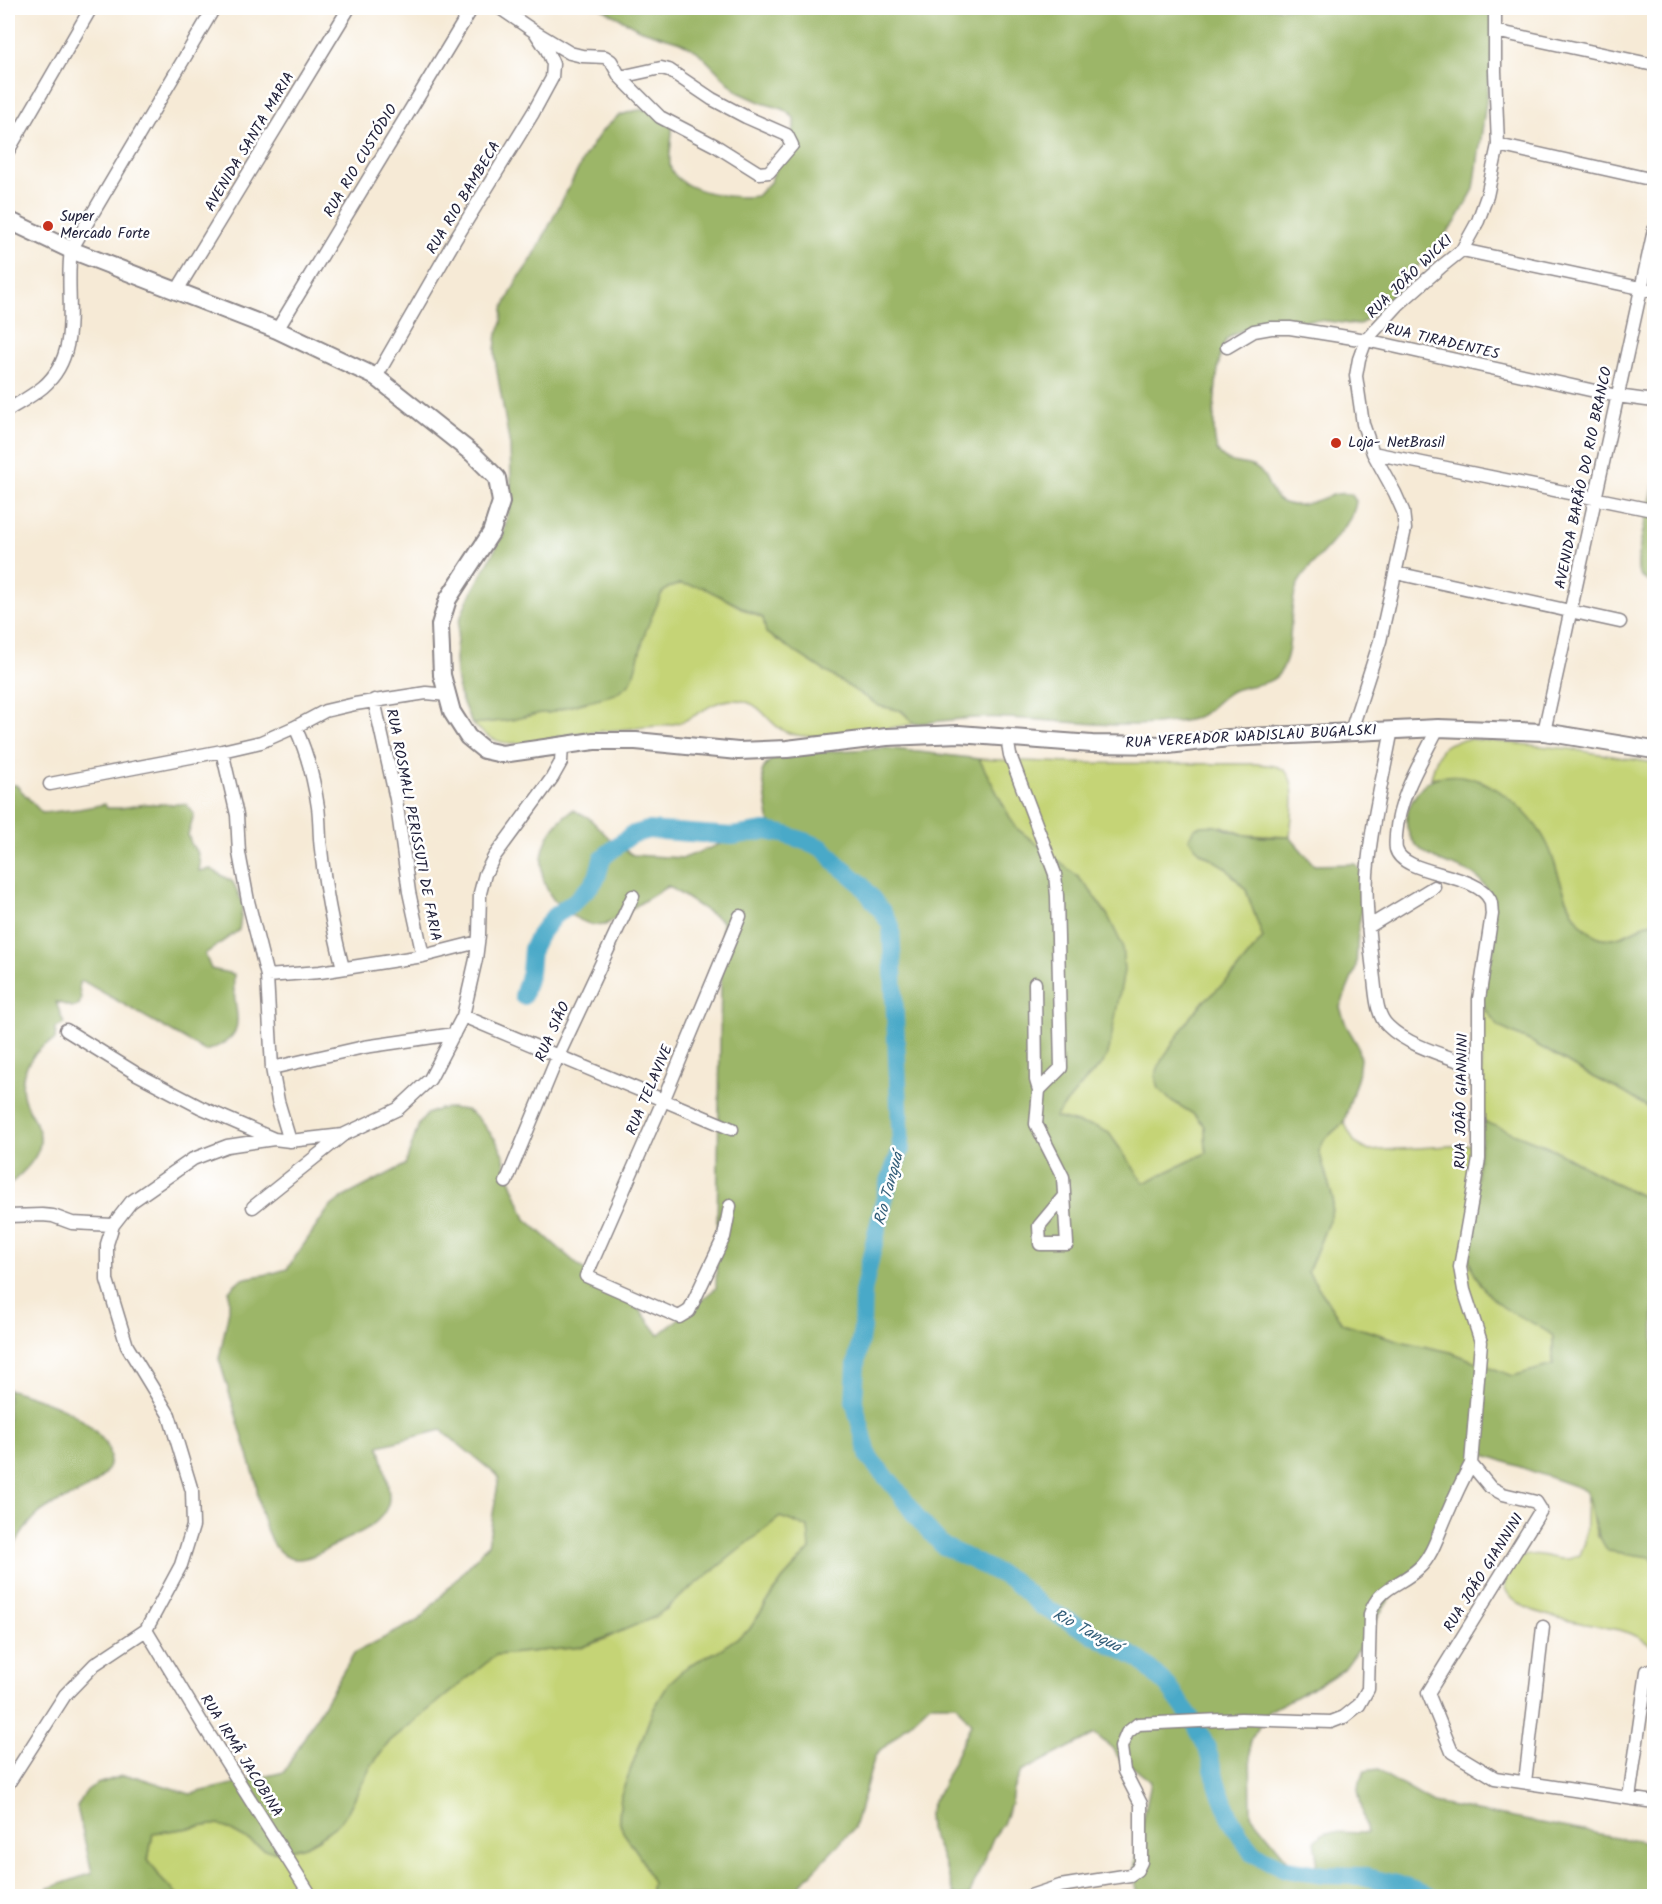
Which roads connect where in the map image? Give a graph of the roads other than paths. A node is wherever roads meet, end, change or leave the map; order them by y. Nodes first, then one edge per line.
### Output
1 (91, 8) edge
2 (214, 8) edge
3 (349, 8) edge
4 (472, 8) edge
5 (500, 8) edge
6 (1495, 8) edge
7 (1495, 31) junction
8 (535, 32) junction
9 (1654, 65) edge
10 (620, 77) junction
11 (1498, 145) junction
12 (8, 151) edge
13 (1654, 180) edge
14 (8, 220) edge
15 (1654, 231) edge
16 (71, 250) junction
17 (1462, 250) junction
18 (1641, 287) junction
19 (1654, 291) edge
20 (176, 292) junction
21 (277, 330) junction
22 (1366, 340) junction
23 (1227, 347) dead end
24 (376, 377) junction
25 (1617, 396) junction
26 (1654, 401) edge
27 (8, 410) edge
28 (1373, 453) junction
29 (1596, 500) junction
30 (1652, 510) dead end
31 (1396, 573) junction
32 (1570, 612) junction
33 (1620, 622) dead end
34 (448, 695) junction
35 (374, 700) junction
36 (295, 727) junction
37 (1438, 728) junction
38 (1392, 729) junction
39 (1351, 731) junction
40 (1544, 732) junction
41 (1007, 738) junction
42 (562, 746) junction
43 (1654, 750) edge
44 (222, 751) junction
45 (50, 784) dead end
46 (1434, 887) dead end
47 (633, 896) dead end
48 (740, 916) dead end
49 (1368, 927) junction
50 (478, 942) junction
51 (423, 956) junction
52 (343, 968) junction
53 (267, 976) junction
54 (1035, 983) dead end
55 (463, 1016) junction
56 (66, 1030) dead end
57 (454, 1034) junction
58 (558, 1056) junction
59 (272, 1068) junction
60 (1479, 1068) junction
61 (1039, 1090) junction
62 (663, 1101) junction
63 (732, 1129) dead end
64 (343, 1135) junction
65 (274, 1139) junction
66 (290, 1141) junction
67 (506, 1182) dead end
68 (1064, 1196) dead end
69 (730, 1206) dead end
70 (253, 1207) dead end
71 (8, 1216) edge
72 (113, 1225) junction
73 (1471, 1464) junction
74 (1543, 1628) dead end
75 (146, 1630) junction
76 (1647, 1671) dead end
77 (1525, 1782) junction
78 (8, 1784) edge
79 (1629, 1798) junction
80 (1654, 1802) edge
81 (311, 1896) edge
82 (1030, 1896) edge

1 - 12 street
2 - 16 street
3 - 20 street, AVENIDA SANTA MARIA
4 - 21 street, RUA RIO CUSTÓDIO
5 - 8 street
6 - 7 street, RUA JOÃO WICKI
7 - 9 street
7 - 11 street, RUA JOÃO WICKI
8 - 10 street
8 - 24 street, RUA RIO BAMBECA
10 - 10 street
11 - 13 street
11 - 17 street, RUA JOÃO WICKI
14 - 16 main road, RUA VEREADOR WADISLAU BUGALSKI
15 - 18 street, AVENIDA BARÃO DO RIO BRANCO
16 - 20 main road, RUA VEREADOR WADISLAU BUGALSKI
16 - 27 street
17 - 18 street
17 - 22 street, RUA JOÃO WICKI
18 - 19 street
18 - 25 street, AVENIDA BARÃO DO RIO BRANCO
20 - 21 main road, RUA VEREADOR WADISLAU BUGALSKI
21 - 24 main road, RUA VEREADOR WADISLAU BUGALSKI
22 - 23 street, RUA TIRADENTES
22 - 25 street, RUA TIRADENTES
22 - 28 street, RUA JOÃO WICKI
24 - 34 main road, RUA VEREADOR WADISLAU BUGALSKI
25 - 26 street, RUA TIRADENTES
25 - 29 street, AVENIDA BARÃO DO RIO BRANCO
28 - 29 street
28 - 31 street, RUA JOÃO WICKI
29 - 30 street
29 - 32 street, AVENIDA BARÃO DO RIO BRANCO
31 - 32 street
31 - 39 street, RUA JOÃO WICKI
32 - 33 street
32 - 40 street, AVENIDA BARÃO DO RIO BRANCO
34 - 35 street
34 - 42 main road, RUA VEREADOR WADISLAU BUGALSKI
35 - 36 street
35 - 51 street, RUA ROSMALI PERISSUTI DE FARIA
36 - 44 street
36 - 52 street
37 - 38 main road, RUA VEREADOR WADISLAU BUGALSKI
37 - 40 main road, RUA VEREADOR WADISLAU BUGALSKI
37 - 60 street, RUA JOÃO GIANNINI
38 - 39 main road, RUA VEREADOR WADISLAU BUGALSKI
38 - 49 street
39 - 41 main road, RUA VEREADOR WADISLAU BUGALSKI
40 - 43 main road, RUA VEREADOR WADISLAU BUGALSKI
41 - 42 main road, RUA VEREADOR WADISLAU BUGALSKI
41 - 61 street
42 - 50 street
44 - 45 street
44 - 53 street
46 - 49 street
47 - 58 street, RUA SIÃO
48 - 62 street, RUA TELAVIVE
49 - 60 street
50 - 51 street
50 - 55 street
51 - 52 street
52 - 53 street
53 - 59 street
54 - 61 street
55 - 57 street
55 - 58 street
56 - 65 street
57 - 59 street
57 - 64 street
58 - 62 street
58 - 67 street, RUA SIÃO
59 - 66 street
60 - 73 street, RUA JOÃO GIANNINI
61 - 68 street
62 - 63 street
62 - 69 street, RUA TELAVIVE
64 - 66 street
64 - 70 street
65 - 66 street
65 - 72 street
71 - 72 street
72 - 75 street
73 - 77 street, RUA JOÃO GIANNINI
73 - 82 street
74 - 77 street
75 - 78 street
75 - 81 street, RUA IRMÃ JACOBINA
76 - 79 street
77 - 79 street, RUA JOÃO GIANNINI
79 - 80 street, RUA JOÃO GIANNINI

